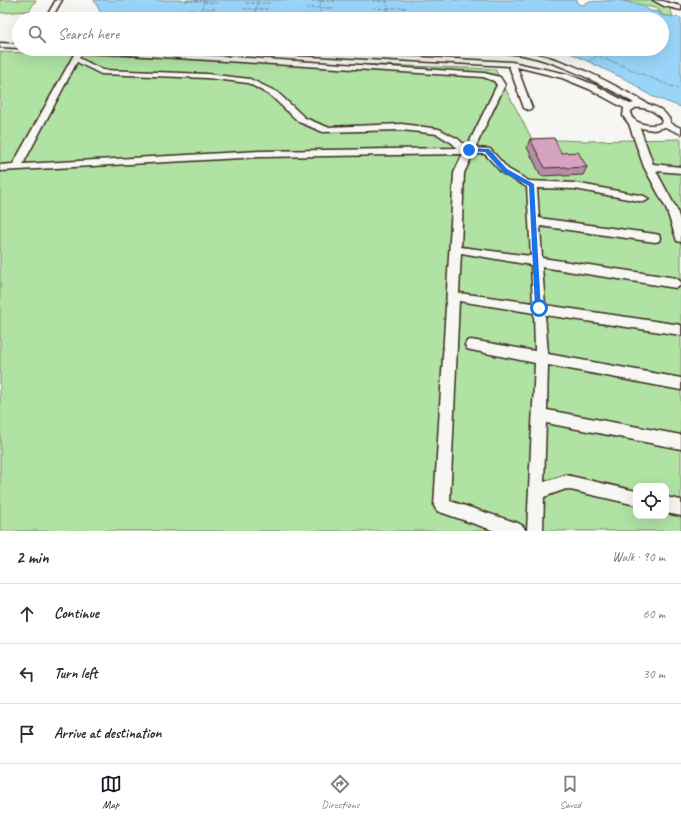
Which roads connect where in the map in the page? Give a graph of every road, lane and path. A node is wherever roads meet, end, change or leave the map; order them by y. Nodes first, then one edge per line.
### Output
1 (59, 0) edge
2 (258, 0) edge
3 (656, 0) edge
4 (185, 1) edge
5 (205, 1) edge
6 (307, 1) dead end
7 (321, 1) edge
8 (337, 1) dead end
9 (388, 1) edge
10 (217, 2) dead end
11 (373, 2) dead end
12 (246, 3) dead end
13 (258, 3) junction
14 (271, 3) dead end
15 (306, 8) dead end
16 (320, 8) junction
17 (336, 8) dead end
18 (374, 8) dead end
19 (388, 8) junction
20 (407, 8) dead end
21 (681, 8) edge
22 (215, 9) dead end
23 (244, 9) dead end
24 (256, 9) junction
25 (269, 9) dead end
26 (180, 10) dead end
27 (201, 10) junction
28 (52, 12) edge
29 (256, 12) edge
30 (320, 12) edge
31 (388, 12) edge
32 (0, 45) edge
33 (12, 46) edge
34 (77, 56) edge
35 (81, 56) edge
36 (117, 56) edge
37 (353, 56) edge
38 (533, 56) edge
39 (596, 56) edge
40 (600, 56) edge
41 (589, 61) dead end
42 (512, 64) junction
43 (678, 89) dead end
44 (642, 105) junction
45 (528, 108) dead end
46 (630, 108) junction
47 (633, 122) junction
48 (665, 124) junction
49 (681, 131) edge
50 (466, 150) junction
51 (16, 167) junction
52 (649, 167) junction
53 (0, 168) edge
54 (681, 170) edge
55 (532, 184) junction
56 (644, 199) dead end
57 (669, 204) junction
58 (681, 205) edge
59 (534, 221) junction
60 (655, 238) dead end
61 (681, 238) edge
62 (463, 250) dead end
63 (536, 262) junction
64 (676, 283) dead end
65 (460, 297) dead end
66 (539, 308) junction
67 (681, 330) edge
68 (471, 345) dead end
69 (542, 358) junction
70 (681, 384) edge
71 (540, 415) junction
72 (681, 442) edge
73 (537, 492) junction
74 (633, 497) edge
75 (669, 506) edge
76 (681, 508) edge
77 (518, 531) edge
78 (535, 531) edge

1 - 28 lane
2 - 13 path
3 - 21 lane
4 - 5 path
5 - 10 path
5 - 27 path
6 - 7 path
7 - 8 path
7 - 16 path
9 - 11 path
9 - 19 path
12 - 13 path
13 - 14 path
13 - 24 path
15 - 16 path
16 - 17 path
16 - 30 path
18 - 19 path
19 - 20 path
19 - 31 path
22 - 27 path
23 - 24 path
24 - 25 path
24 - 29 path
26 - 27 path
32 - 33 lane
34 - 51 lane
35 - 50 lane
36 - 50 lane
37 - 42 lane
38 - 44 lane
39 - 41 path
40 - 43 path
42 - 45 lane
42 - 46 lane
44 - 46 lane
44 - 48 lane
46 - 47 lane
47 - 48 lane
47 - 52 lane
48 - 49 lane
50 - 51 lane
50 - 55 lane
50 - 77 lane
51 - 53 lane
52 - 54 lane
52 - 57 lane
55 - 56 lane
55 - 59 lane
57 - 58 lane
57 - 61 lane
59 - 60 lane
59 - 63 lane
62 - 63 lane
63 - 64 lane
63 - 66 lane
65 - 66 lane
66 - 67 lane
66 - 69 lane
68 - 69 lane
69 - 70 lane
69 - 71 lane
71 - 72 lane
71 - 73 lane
73 - 74 lane
73 - 78 lane
75 - 76 lane

